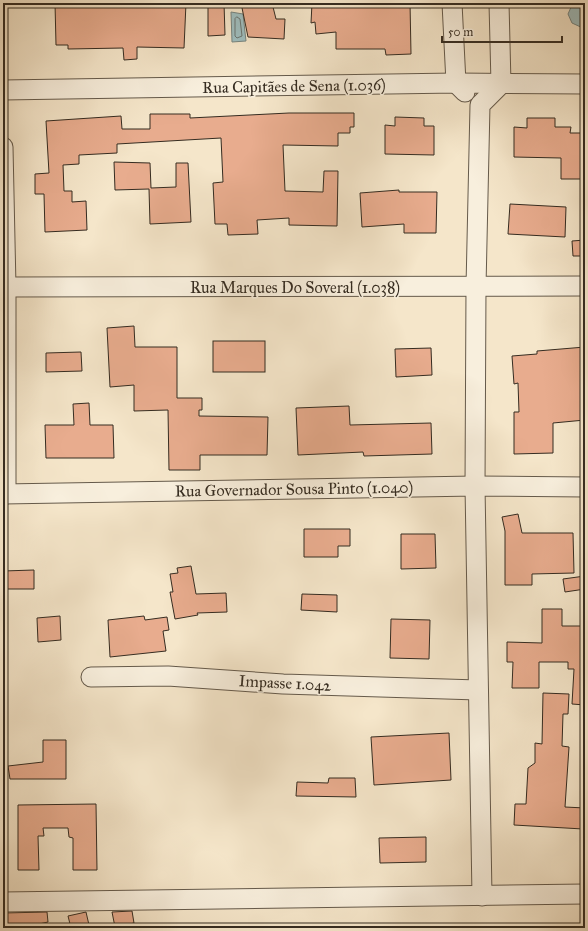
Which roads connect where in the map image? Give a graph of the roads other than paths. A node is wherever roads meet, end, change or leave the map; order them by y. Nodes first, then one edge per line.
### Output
1 (452, 3) edge
2 (499, 3) edge
3 (456, 83) junction
4 (501, 84) junction
5 (585, 84) edge
6 (3, 90) edge
7 (480, 105) junction
8 (3, 147) edge
9 (476, 286) junction
10 (585, 286) edge
11 (6, 287) junction
12 (475, 486) junction
13 (585, 487) edge
14 (4, 494) edge
15 (91, 677) dead end
16 (478, 690) junction
17 (585, 894) edge
18 (482, 896) junction
19 (3, 902) edge

1 - 3 street
2 - 4 street
3 - 4 street, Rua Capitães de Sena (1.036)
3 - 6 street, Rua Capitães de Sena (1.036)
3 - 7 street
4 - 5 street, Rua Capitães de Sena (1.036)
4 - 7 street
7 - 9 street
8 - 11 street
9 - 10 street, Rua Marques Do Soveral (1.038)
9 - 11 street, Rua Marques Do Soveral (1.038)
9 - 12 street
11 - 14 street
12 - 13 street, Rua Governador Sousa Pinto (1.040)
12 - 14 street, Rua Governador Sousa Pinto (1.040)
12 - 16 street
15 - 16 street, Impasse 1.042
16 - 18 street
17 - 18 street
18 - 19 street

